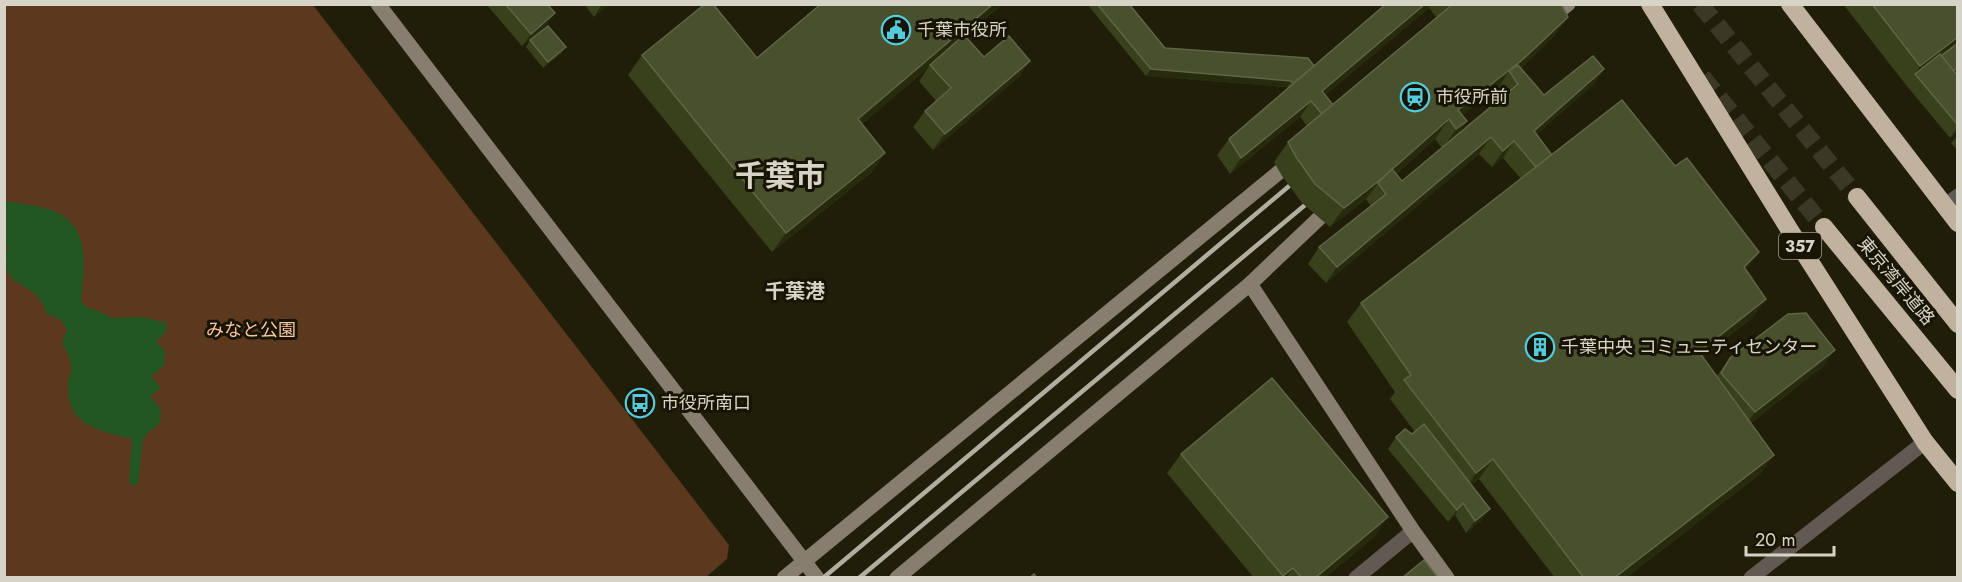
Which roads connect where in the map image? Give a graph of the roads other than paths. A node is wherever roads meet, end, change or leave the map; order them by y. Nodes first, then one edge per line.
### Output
1 (378, 4) edge
2 (1568, 4) edge
3 (1650, 4) edge
4 (1790, 4) edge
5 (1533, 33) edge
6 (1310, 146) edge
7 (1344, 196) edge
8 (1857, 197) tunnel mouth
9 (1951, 201) edge
10 (1958, 224) edge
11 (1824, 227) tunnel mouth
12 (1250, 284) junction
13 (1958, 324) edge
14 (1958, 390) edge
15 (1925, 442) junction
16 (1958, 483) edge
17 (1413, 531) junction
18 (804, 561) junction
19 (784, 578) edge
20 (817, 578) edge
21 (897, 578) edge
22 (1356, 578) edge
23 (1447, 578) edge
24 (1751, 578) edge

1 - 18 street
2 - 5 street
3 - 15 highway, 357
4 - 9 highway
6 - 18 street
7 - 12 street
8 - 13 highway, 東京湾岸道路
9 - 10 highway
11 - 14 highway, 東京湾岸道路 / 357
12 - 17 street
12 - 21 street
15 - 16 highway, 357
15 - 24 street
17 - 22 street
17 - 23 street
18 - 19 street
18 - 20 street

